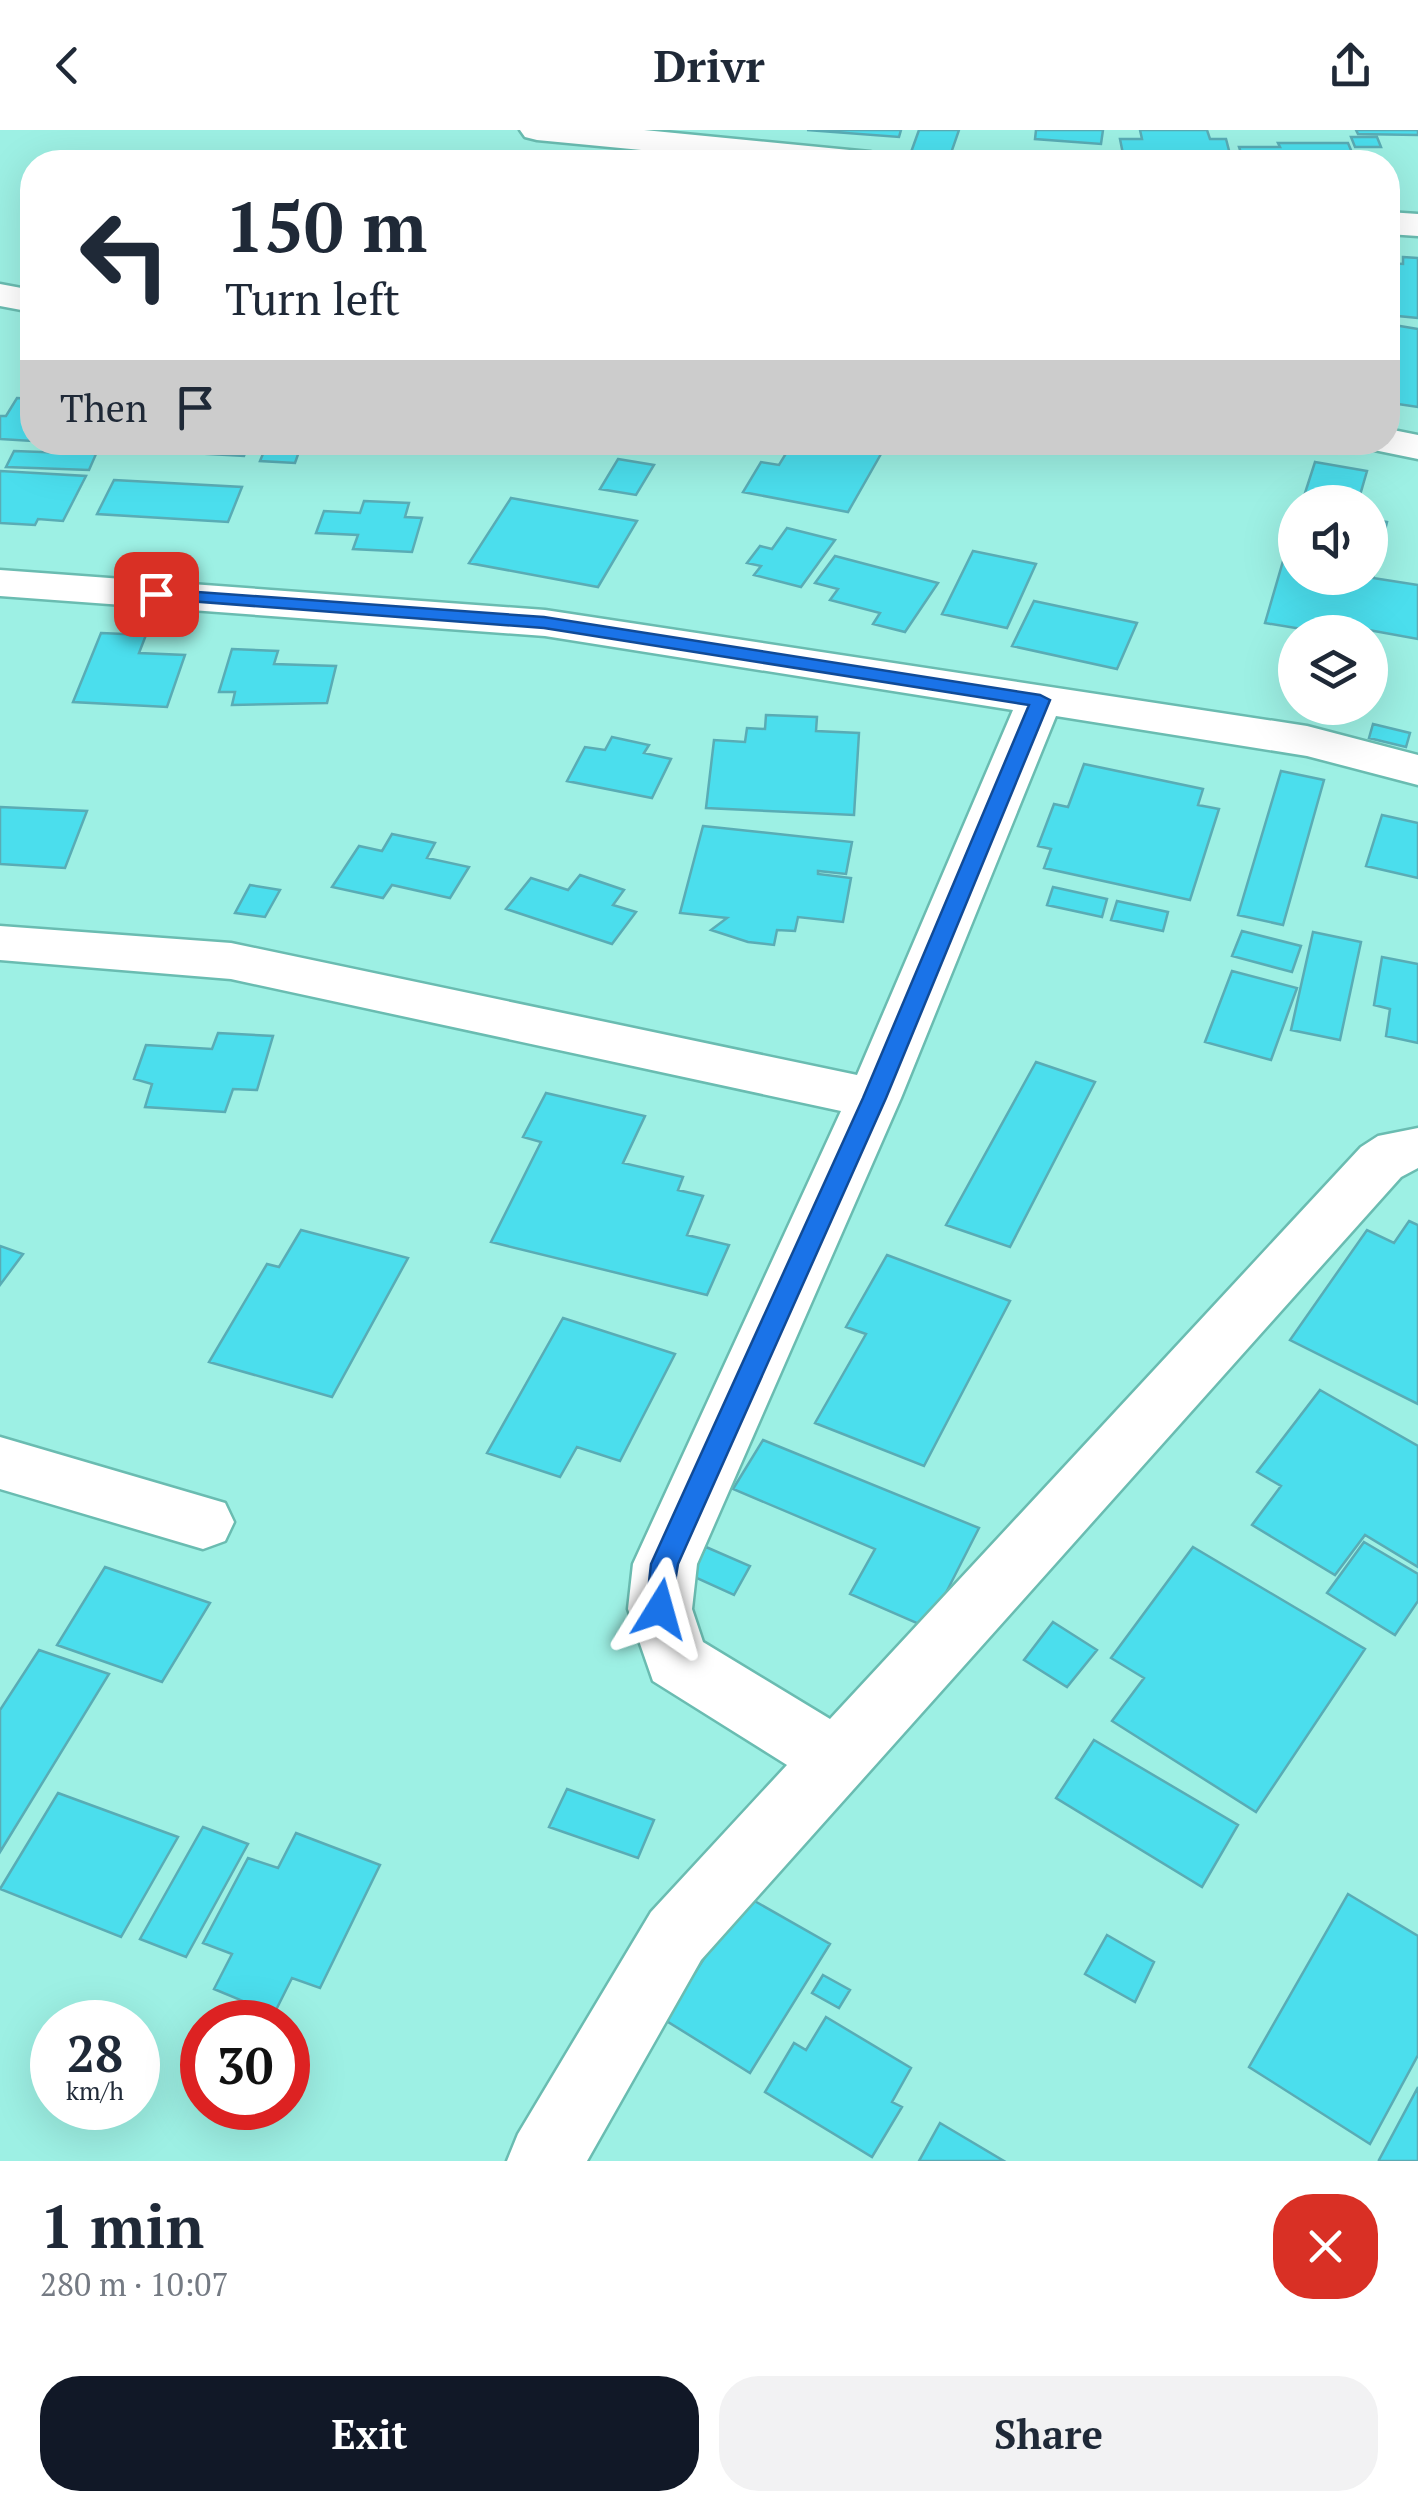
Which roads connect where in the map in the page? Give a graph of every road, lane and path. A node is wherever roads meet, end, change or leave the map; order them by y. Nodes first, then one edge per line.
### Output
1 (538, 130) edge
2 (746, 150) edge
3 (0, 583) edge
4 (1040, 700) junction
5 (1418, 770) edge
6 (0, 944) edge
7 (874, 1098) junction
8 (1408, 1149) edge
9 (0, 1463) edge
10 (204, 1522) dead end
11 (834, 1758) junction
12 (545, 2161) edge

1 - 2 street
3 - 4 street
4 - 5 street
4 - 7 street
6 - 7 street
7 - 11 street
8 - 11 street
9 - 10 street
11 - 12 street

